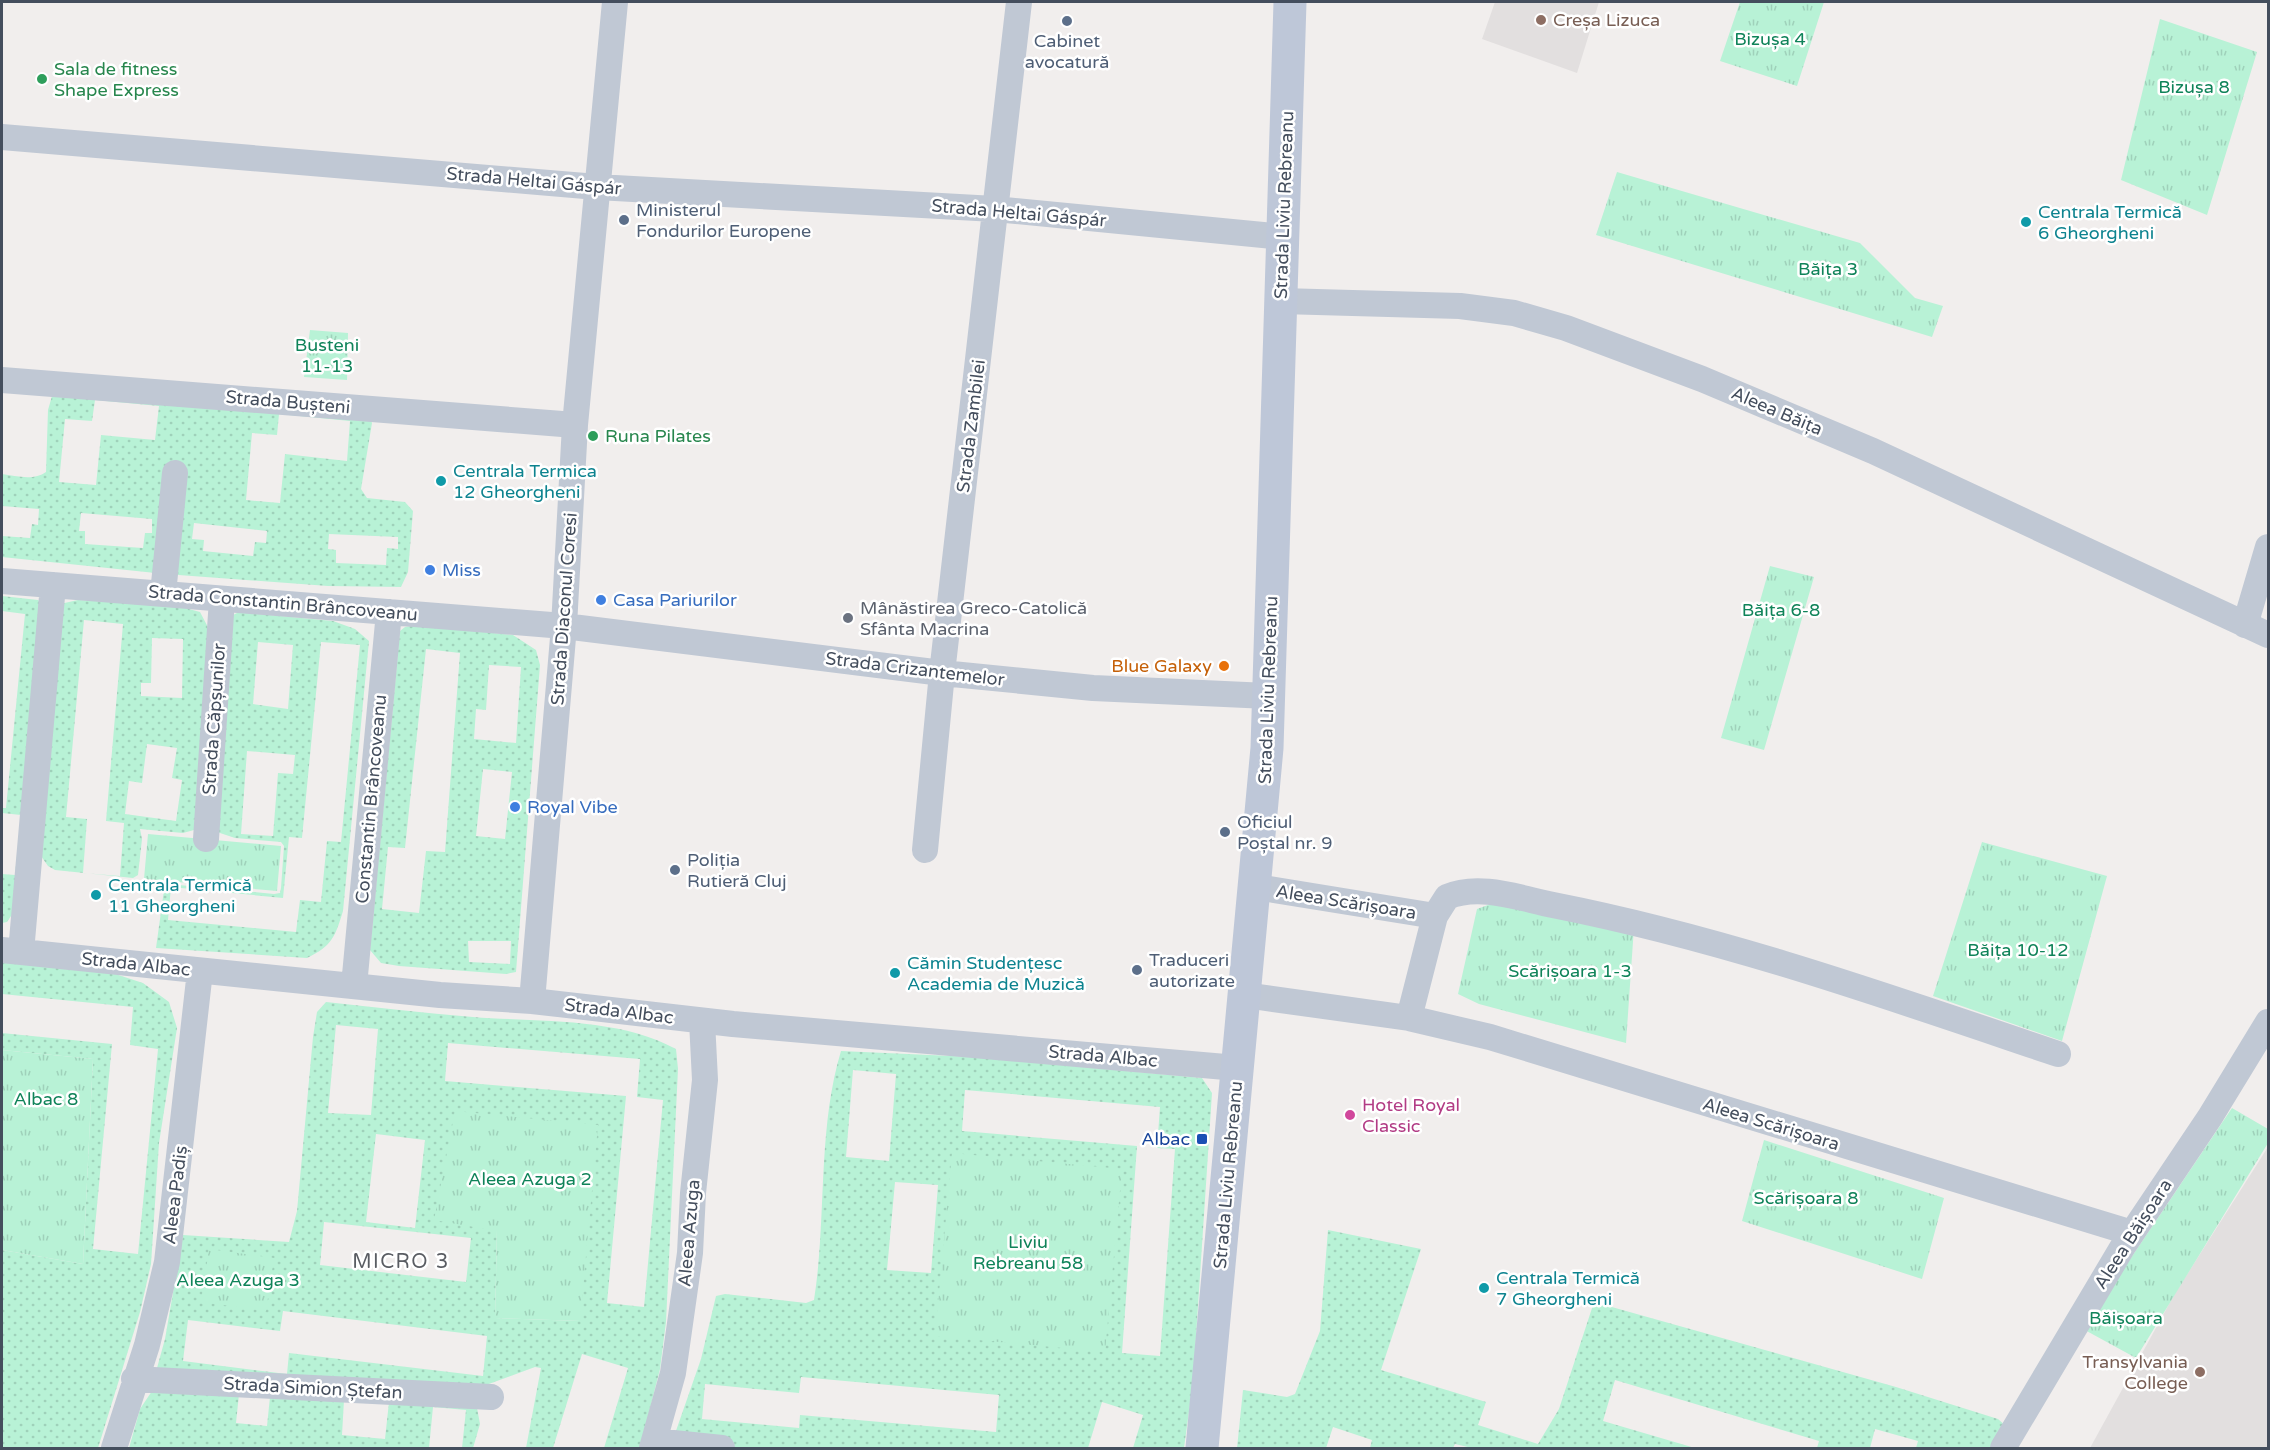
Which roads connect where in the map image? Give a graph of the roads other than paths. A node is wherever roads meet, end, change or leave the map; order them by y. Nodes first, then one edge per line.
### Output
1 (615, 2) edge
2 (1019, 2) edge
3 (1290, 2) edge
4 (2, 137) edge
5 (597, 187) junction
6 (995, 209) junction
7 (1283, 237) junction
8 (1281, 301) junction
9 (2, 380) edge
10 (575, 425) junction
11 (174, 473) dead end
12 (2268, 547) edge
13 (2, 581) edge
14 (53, 585) junction
15 (163, 594) junction
16 (222, 599) junction
17 (389, 612) junction
18 (2245, 625) junction
19 (564, 626) junction
20 (2268, 635) edge
21 (942, 673) junction
22 (1268, 696) junction
23 (206, 839) dead end
24 (925, 850) dead end
25 (1256, 888) junction
26 (1435, 916) junction
27 (15, 944) edge
28 (200, 971) junction
29 (354, 986) junction
30 (1245, 994) junction
31 (532, 1001) junction
32 (1409, 1018) junction
33 (702, 1021) junction
34 (2268, 1022) edge
35 (2058, 1054) dead end
36 (1237, 1068) junction
37 (2132, 1233) junction
38 (134, 1379) junction
39 (491, 1397) dead end
40 (653, 1445) edge
41 (114, 1449) edge
42 (722, 1449) edge
43 (1202, 1449) edge
44 (2003, 1449) edge

1 - 5 street, Strada Diaconul Coresi
2 - 6 street, Strada Zambilei
3 - 7 street, Strada Liviu Rebreanu
4 - 5 street, Strada Heltai Gáspár
5 - 6 street, Strada Heltai Gáspár
5 - 10 street, Strada Diaconul Coresi
6 - 7 street, Strada Heltai Gáspár
6 - 21 street, Strada Zambilei
7 - 8 street, Strada Liviu Rebreanu
8 - 18 street, Aleea Băița
8 - 22 street, Strada Liviu Rebreanu
9 - 10 street, Strada Bușteni
10 - 19 street, Strada Diaconul Coresi
11 - 15 street
12 - 18 street
13 - 14 street, Strada Constantin Brâncoveanu
14 - 15 street, Strada Constantin Brâncoveanu
14 - 27 street
15 - 16 street, Strada Constantin Brâncoveanu
16 - 17 street, Strada Constantin Brâncoveanu
16 - 23 street, Strada Căpșunilor
17 - 19 street, Strada Constantin Brâncoveanu
17 - 29 street, Constantin Brâncoveanu
18 - 20 street, Aleea Băița
19 - 21 street, Strada Crizantemelor
19 - 31 street, Strada Diaconul Coresi
21 - 22 street, Strada Crizantemelor
21 - 24 street, Strada Zambilei
22 - 25 street, Strada Liviu Rebreanu
25 - 26 street, Aleea Scărișoara
25 - 30 street, Strada Liviu Rebreanu
26 - 32 street, Aleea Scărișoara
26 - 35 street, Aleea Scărișoara
27 - 28 street, Strada Albac
28 - 29 street, Strada Albac
28 - 38 street, Aleea Padiș
29 - 31 street, Strada Albac
30 - 32 street, Aleea Scărișoara
30 - 36 street, Strada Liviu Rebreanu
31 - 33 street, Strada Albac
32 - 37 street, Aleea Scărișoara
33 - 36 street, Strada Albac
33 - 40 street, Aleea Azuga
34 - 37 street, Aleea Băișoara
36 - 43 street, Strada Liviu Rebreanu
37 - 44 street, Aleea Băișoara
38 - 39 street, Strada Simion Ștefan
38 - 41 street, Aleea Padiș
40 - 42 street, Aleea Azuga

